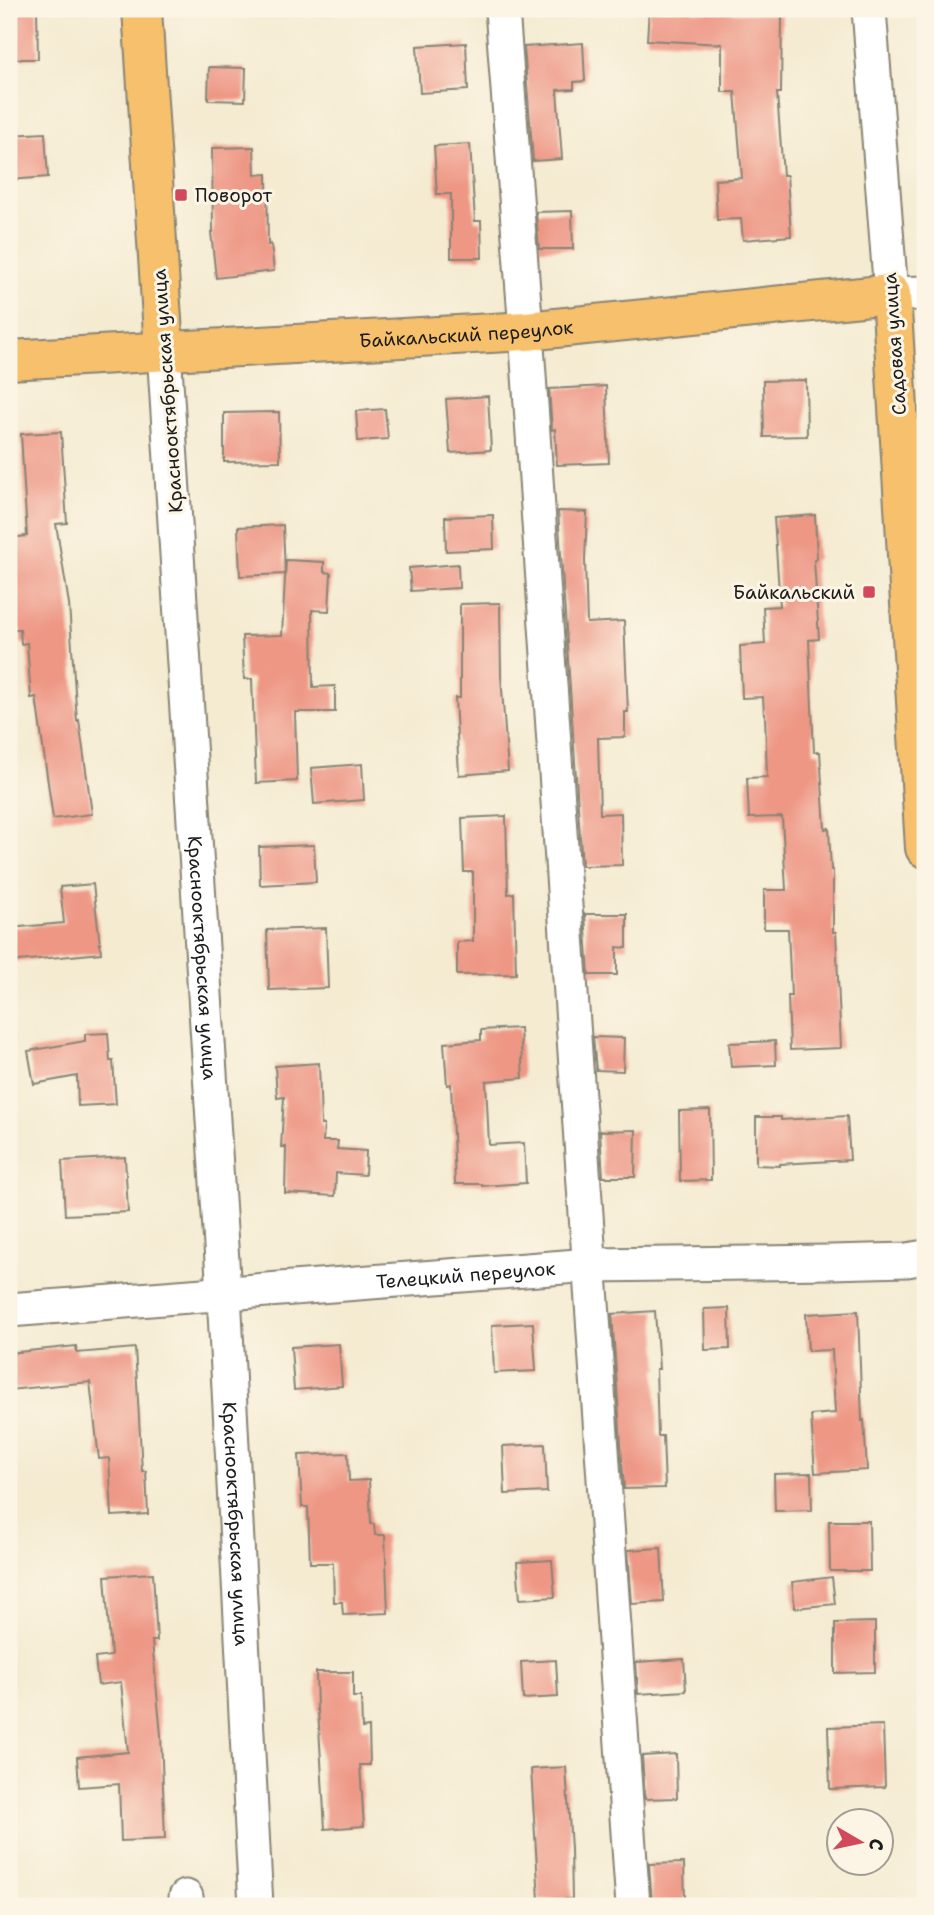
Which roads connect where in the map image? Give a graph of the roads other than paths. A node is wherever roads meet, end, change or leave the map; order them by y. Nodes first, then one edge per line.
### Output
1 (142, 9) edge
2 (502, 9) edge
3 (869, 9) edge
4 (908, 293) edge
5 (526, 331) junction
6 (164, 350) junction
7 (9, 360) edge
8 (925, 848) edge
9 (925, 1257) edge
10 (590, 1265) junction
11 (224, 1293) junction
12 (9, 1310) edge
13 (257, 1906) edge
14 (634, 1906) edge

1 - 6 main road, Краснооктябрьская улица
2 - 5 street
3 - 4 street, Садовая улица
4 - 5 main road, Байкальский переулок
4 - 8 main road, Садовая улица
5 - 6 main road, Байкальский переулок
5 - 10 street
6 - 7 main road, Байкальский переулок
6 - 11 street, Краснооктябрьская улица
9 - 10 street, Телецкий переулок
10 - 11 street, Телецкий переулок
10 - 14 street
11 - 12 street, Телецкий переулок
11 - 13 street, Краснооктябрьская улица

